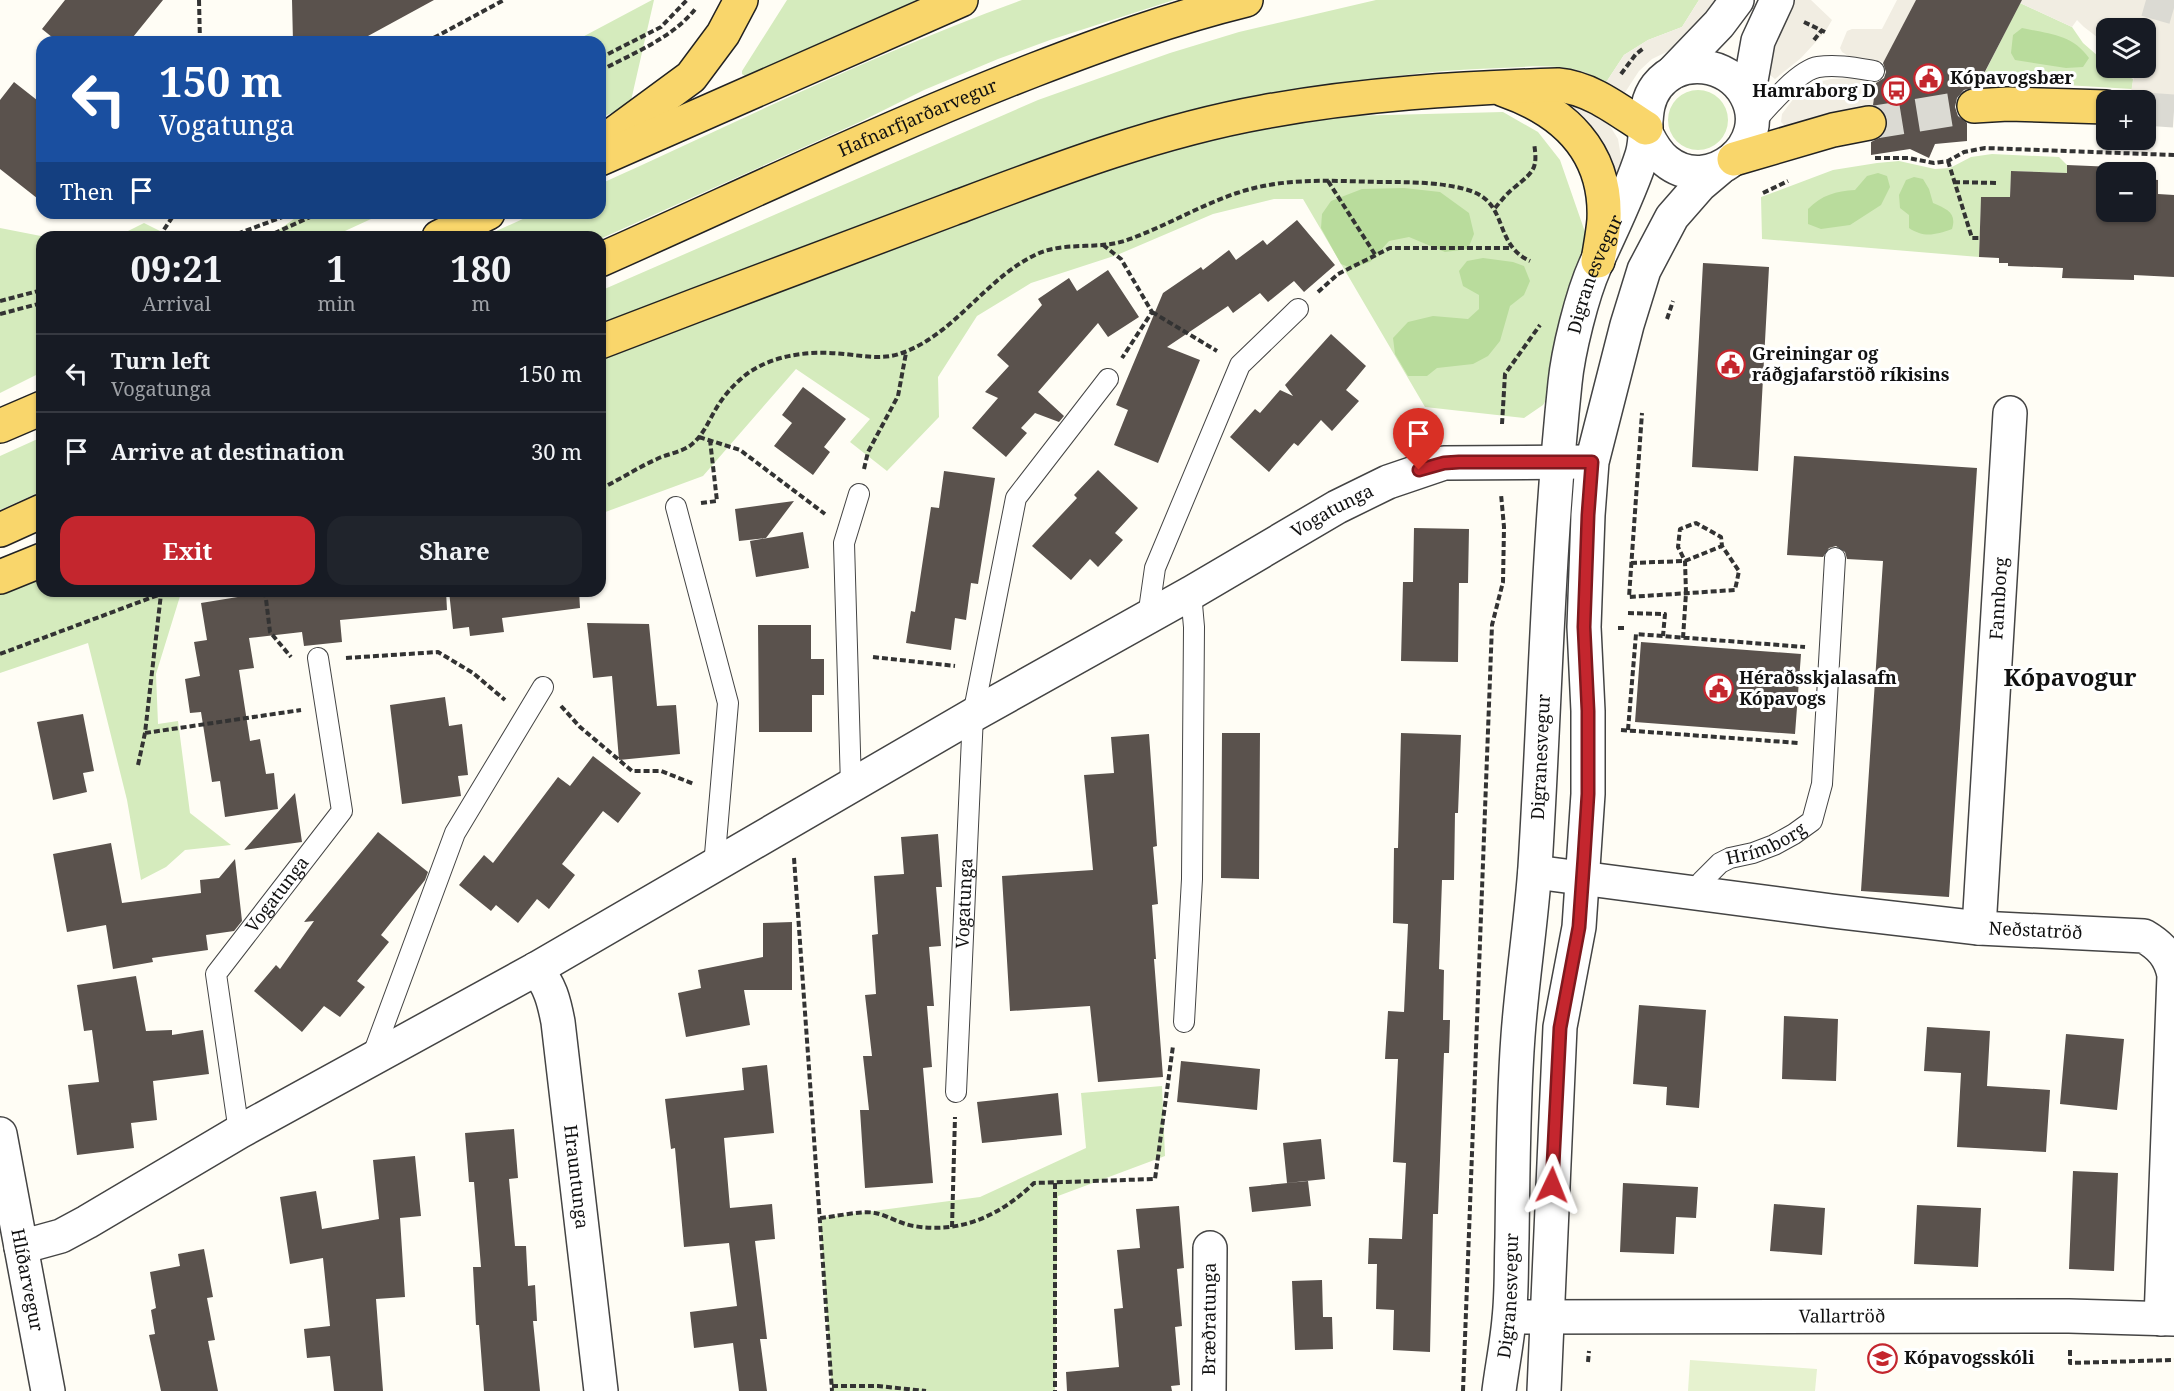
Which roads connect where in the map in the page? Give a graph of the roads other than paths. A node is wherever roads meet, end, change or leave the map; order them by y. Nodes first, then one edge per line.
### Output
1 (741, 0) edge
2 (962, 0) edge
3 (1246, 0) edge
4 (1737, 0) edge
5 (1786, 9) edge
6 (1874, 71) dead end
7 (1673, 72) junction
8 (1493, 87) junction
9 (1974, 102) tunnel mouth
10 (2096, 107) edge
11 (1750, 111) junction
12 (1869, 123) tunnel mouth
13 (1646, 131) junction
14 (606, 140) edge
15 (606, 156) edge
16 (1727, 164) junction
17 (476, 219) edge
18 (451, 231) edge
19 (606, 257) edge
20 (1598, 261) junction
21 (1298, 309) road end
22 (606, 340) edge
23 (1108, 379) road end
24 (36, 411) edge
25 (2010, 413) dead end
26 (0, 426) edge
27 (1557, 461) junction
28 (1592, 462) junction
29 (859, 494) road end
30 (676, 507) road end
31 (36, 514) edge
32 (0, 530) edge
33 (1835, 558) dead end
34 (36, 562) edge
35 (0, 577) edge
36 (1191, 593) junction
37 (1148, 617) junction
38 (318, 658) road end
39 (543, 687) road end
40 (973, 715) junction
41 (851, 786) junction
42 (714, 866) junction
43 (1535, 872) junction
44 (1583, 878) junction
45 (1696, 892) junction
46 (1979, 928) junction
47 (536, 969) junction
48 (1184, 1022) road end
49 (372, 1057) junction
50 (956, 1092) road end
51 (239, 1132) junction
52 (0, 1134) edge
53 (21, 1247) junction
54 (1210, 1248) dead end
55 (1510, 1317) junction
56 (1549, 1317) junction
57 (2167, 1319) edge
58 (48, 1391) edge
59 (601, 1391) edge
60 (1209, 1391) edge
61 (1499, 1391) edge
62 (1544, 1391) edge

1 - 14 main road
2 - 15 main road
3 - 19 main road, Hafnarfjarðarvegur
4 - 7 street
5 - 11 street
6 - 11 lane
7 - 11 street
7 - 13 street
8 - 13 main road
8 - 20 main road
8 - 22 main road
9 - 10 main road
11 - 16 street
12 - 16 main road
13 - 16 street
13 - 20 street, Digranesvegur
16 - 28 street
17 - 18 main road
20 - 27 street, Digranesvegur
21 - 37 lane
23 - 40 lane, Vogatunga
24 - 26 main road
25 - 46 street, Fannborg
27 - 28 street, Vogatunga
27 - 36 street, Vogatunga
27 - 43 street, Digranesvegur
28 - 44 street
29 - 41 lane
30 - 42 lane
31 - 32 main road
33 - 45 lane, Hrímborg
34 - 35 main road
36 - 37 street, Vogatunga
36 - 48 lane
37 - 40 street, Vogatunga
38 - 51 lane, Vogatunga
39 - 49 lane
40 - 41 street, Vogatunga
40 - 50 lane, Vogatunga
41 - 42 street, Vogatunga
42 - 47 street, Vogatunga
43 - 44 street, Neðstatröð
43 - 55 street, Digranesvegur
44 - 45 street, Neðstatröð
44 - 56 street
45 - 46 street, Neðstatröð
46 - 57 street, Neðstatröð
47 - 49 street, Vogatunga
47 - 59 street, Hrauntunga
49 - 51 street, Vogatunga
51 - 53 street, Vogatunga
52 - 53 street, Hlíðarvegur
53 - 58 street, Hlíðarvegur
54 - 60 street, Bræðratunga
55 - 56 street, Vallartröð
55 - 61 street, Digranesvegur
56 - 57 street, Vallartröð
56 - 62 street

